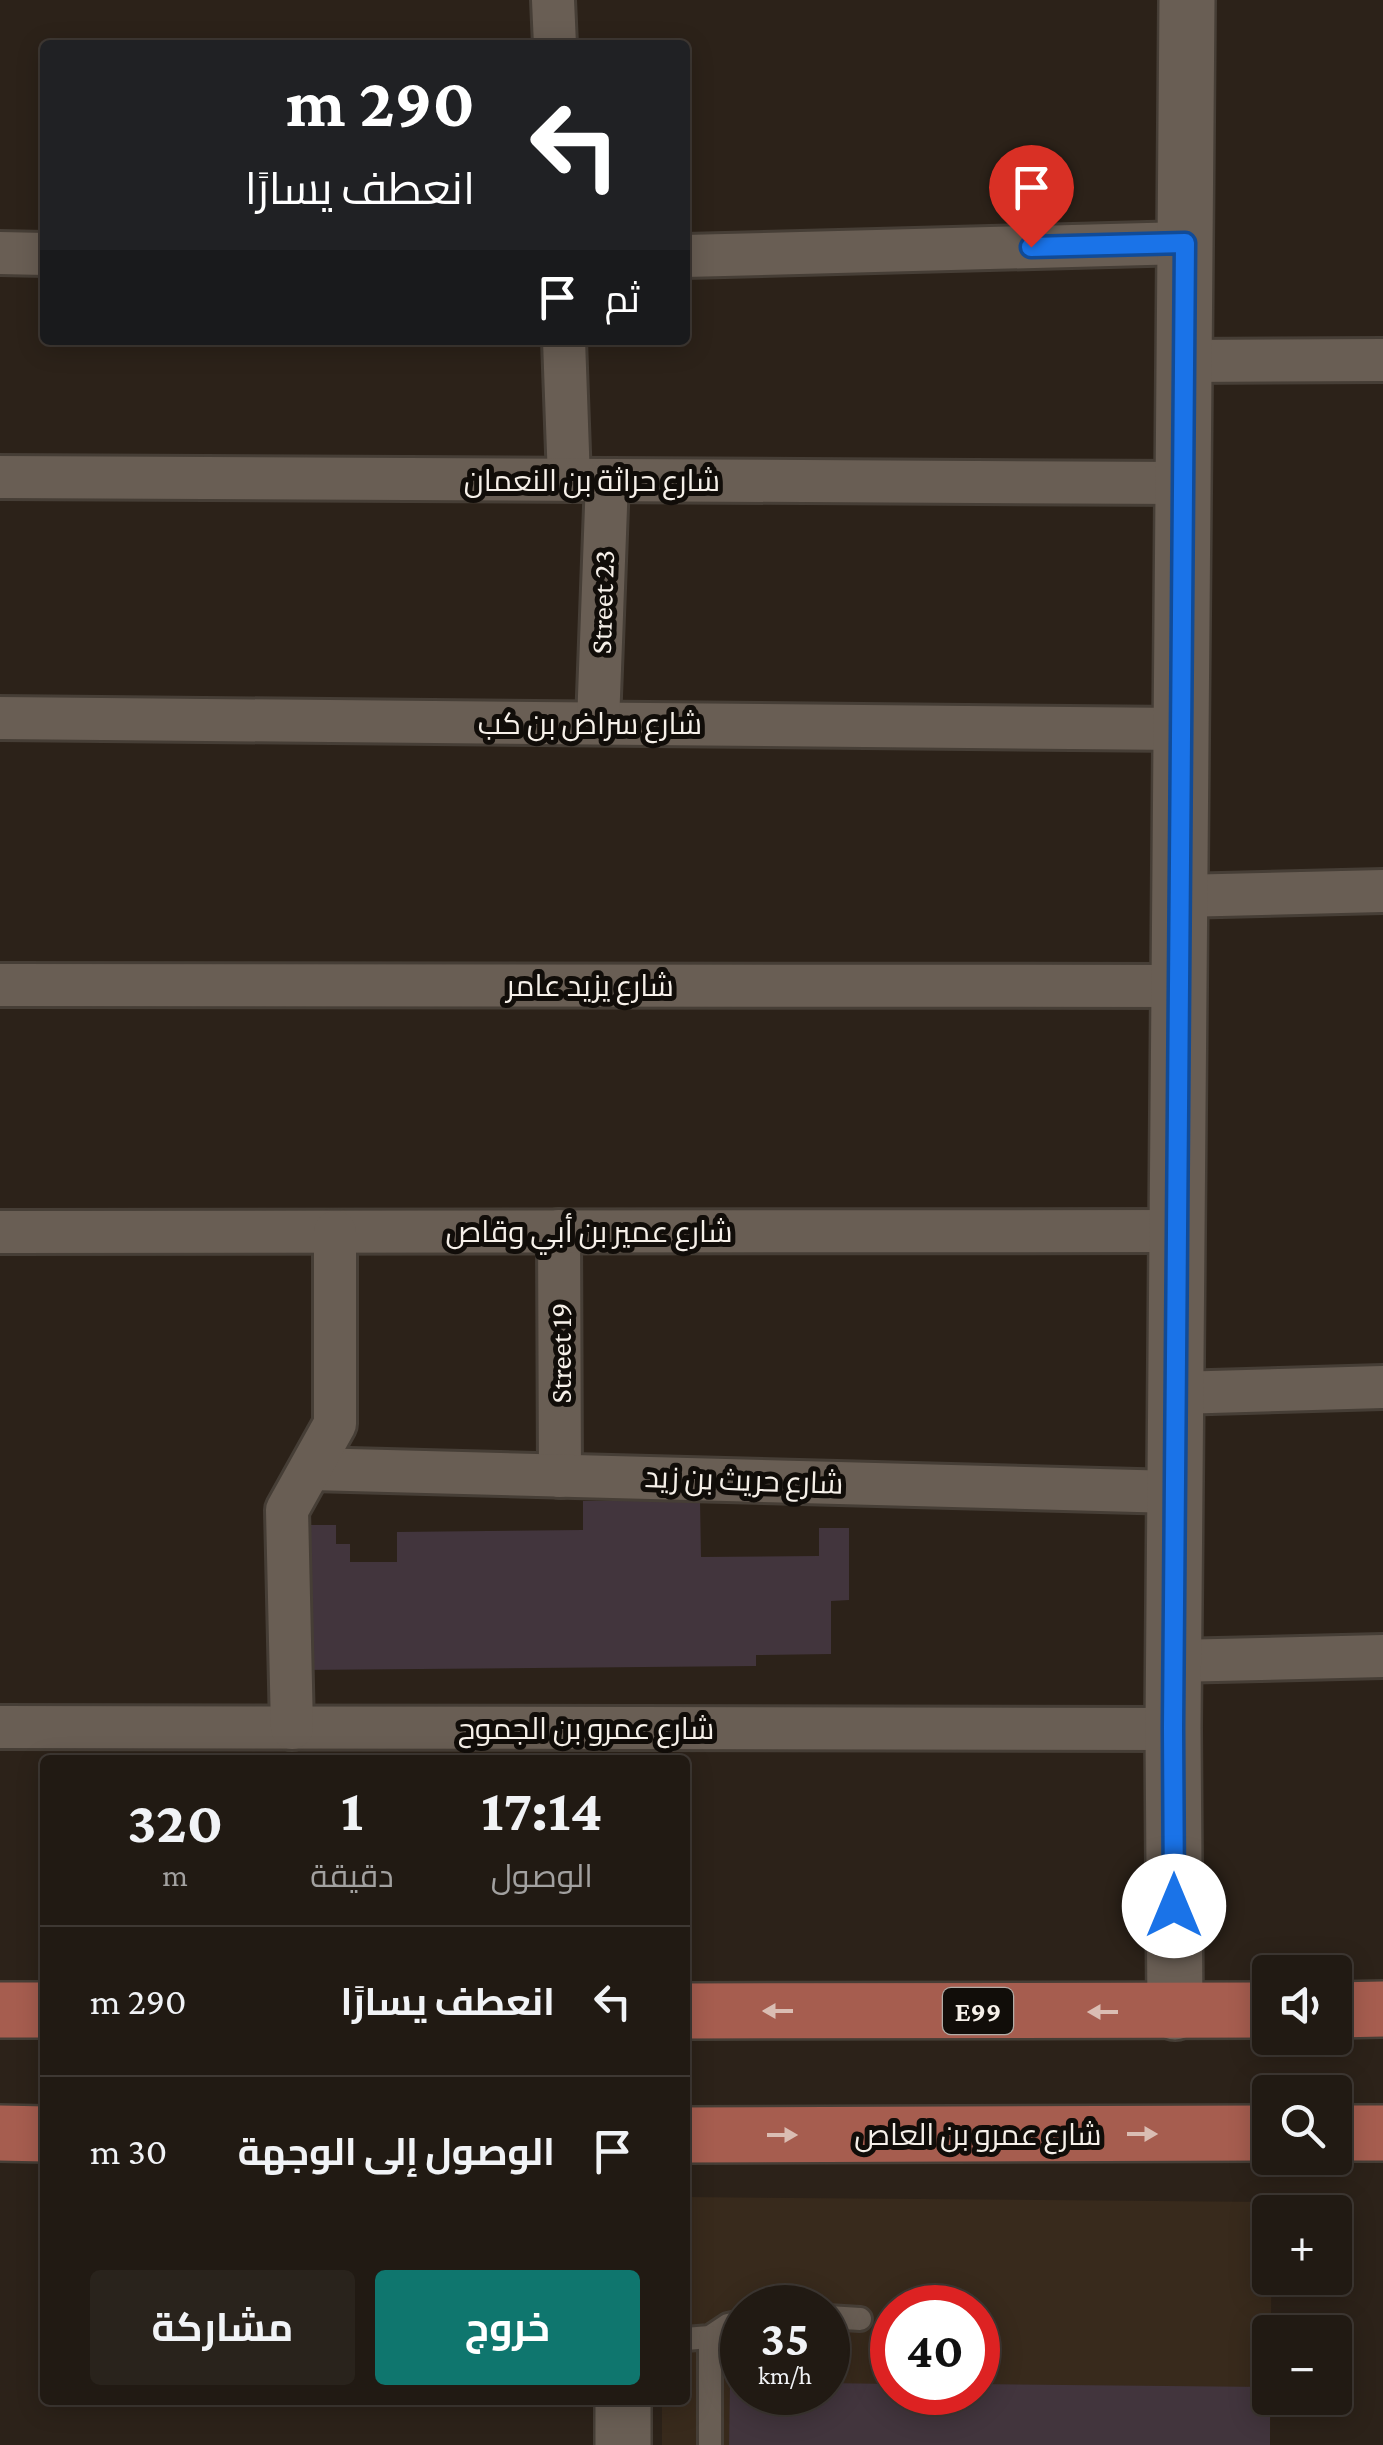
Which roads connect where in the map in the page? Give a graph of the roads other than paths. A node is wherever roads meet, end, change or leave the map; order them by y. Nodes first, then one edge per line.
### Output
1 (553, 0) edge
2 (1187, 0) edge
3 (555, 40) edge
4 (1185, 243) junction
5 (0, 253) edge
6 (40, 254) edge
7 (690, 256) edge
8 (565, 345) edge
9 (1383, 360) edge
10 (1184, 361) junction
11 (0, 478) edge
12 (588, 480) junction
13 (1183, 483) junction
14 (0, 718) edge
15 (598, 723) junction
16 (1181, 728) junction
17 (1383, 892) edge
18 (1180, 896) junction
19 (0, 985) edge
20 (1179, 986) junction
21 (1177, 1230) junction
22 (560, 1231) junction
23 (0, 1232) edge
24 (335, 1232) junction
25 (1383, 1386) edge
26 (1176, 1393) junction
27 (312, 1469) junction
28 (560, 1476) junction
29 (1175, 1492) junction
30 (1383, 1656) edge
31 (1173, 1661) junction
32 (0, 1727) edge
33 (292, 1728) junction
34 (1173, 1728) junction
35 (1383, 2009) edge
36 (0, 2010) edge
37 (40, 2010) edge
38 (1252, 2010) edge
39 (1352, 2010) edge
40 (690, 2011) edge
41 (1175, 2012) junction
42 (1352, 2133) edge
43 (1383, 2133) edge
44 (0, 2134) edge
45 (40, 2134) edge
46 (1252, 2134) edge
47 (690, 2135) edge
48 (850, 2318) edge
49 (860, 2318) dead end
50 (720, 2330) edge
51 (710, 2337) junction
52 (690, 2339) edge
53 (624, 2405) edge
54 (624, 2445) edge
55 (710, 2445) edge

1 - 3 street
2 - 4 street
4 - 7 street
4 - 10 street
5 - 6 street
8 - 12 street, Street 23
9 - 10 street
10 - 13 street
11 - 12 street, شارع حراثة بن النعمان
12 - 13 street, شارع حراثة بن النعمان
12 - 15 street, Street 23
13 - 16 street
14 - 15 street, شارع سراض بن كب
15 - 16 street, شارع سراض بن كب
16 - 18 street
17 - 18 street
18 - 20 street
19 - 20 street, شارع يزيد عامر
20 - 21 street
21 - 22 street, شارع عمير بن أبي وقاص
21 - 26 street
22 - 24 street, شارع عمير بن أبي وقاص
22 - 28 street, Street 19
23 - 24 street, شارع عمير بن أبي وقاص
24 - 27 street
25 - 26 street
26 - 29 street
27 - 28 street, شارع حريث بن زيد
27 - 33 street
28 - 29 street, شارع حريث بن زيد
29 - 31 street
30 - 31 street
31 - 34 street
32 - 33 street, شارع عمرو بن الجموح
33 - 34 street, شارع عمرو بن الجموح
34 - 41 street
35 - 39 main road
36 - 37 main road
38 - 41 main road, E99
41 -> 40 main road, E99
42 - 43 main road
44 - 45 main road
47 -> 46 main road, شارع عمرو بن العاص
48 - 49 lane
50 - 51 lane
51 - 52 lane
51 - 55 lane
53 - 54 street

